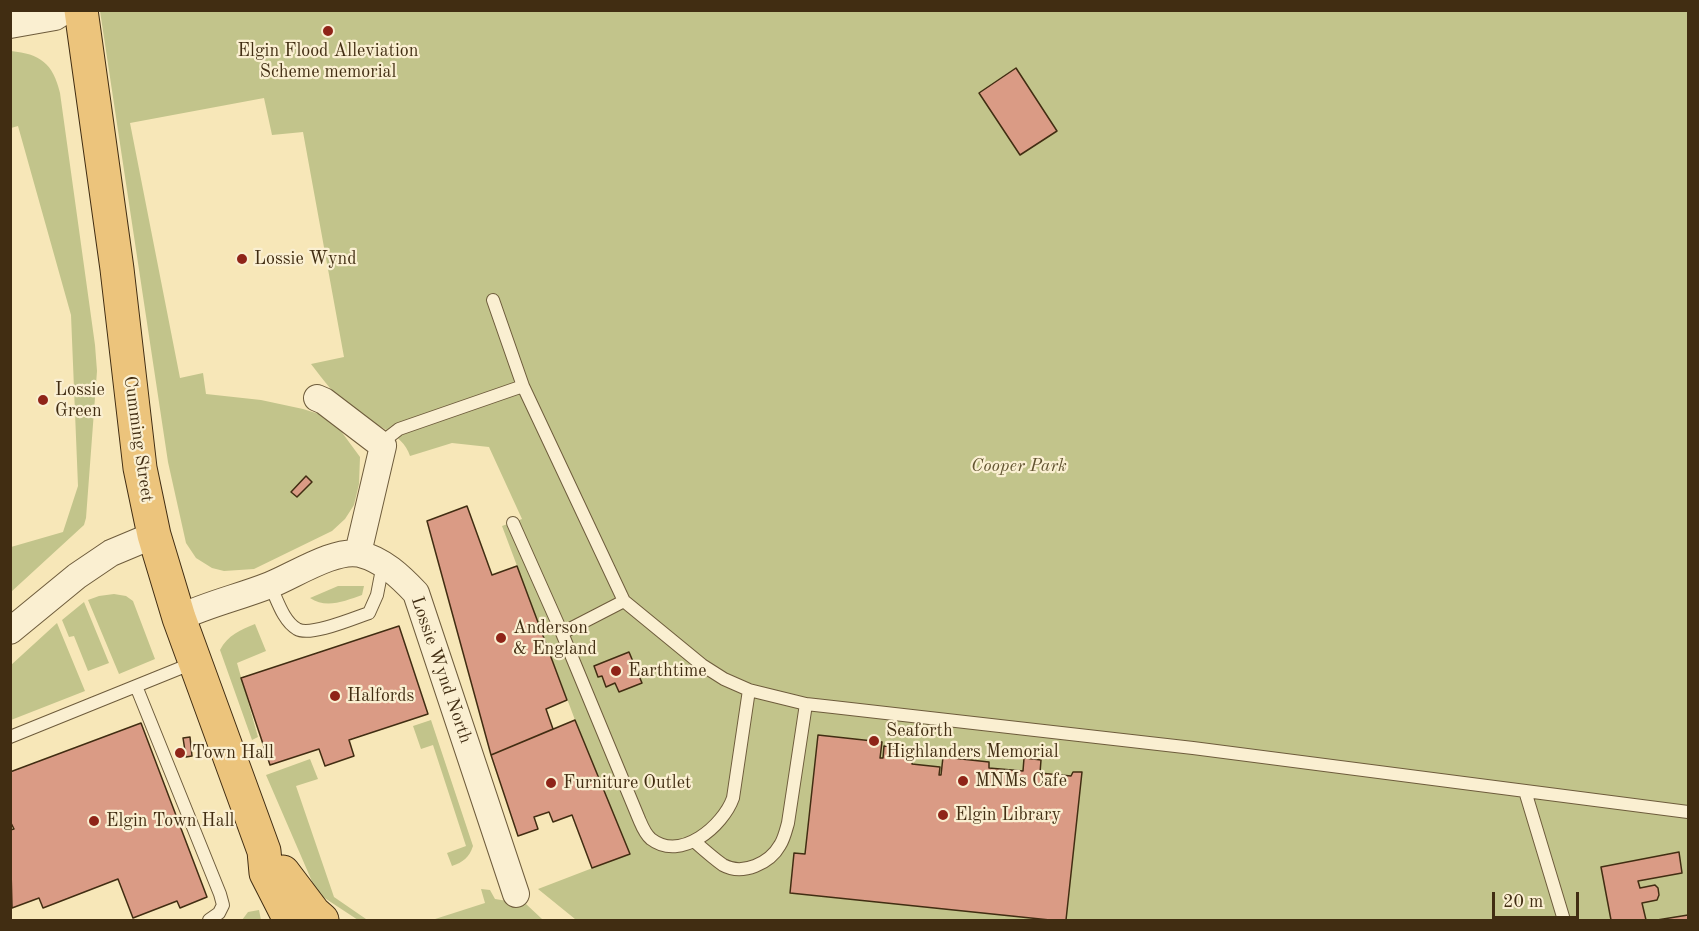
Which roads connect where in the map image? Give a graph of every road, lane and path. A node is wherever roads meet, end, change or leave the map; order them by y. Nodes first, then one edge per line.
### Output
1 (19, 10) edge
2 (66, 10) edge
3 (81, 10) edge
4 (10, 13) edge
5 (10, 25) edge
6 (493, 300) dead end
7 (523, 386) junction
8 (317, 398) dead end
9 (383, 446) junction
10 (513, 523) dead end
11 (154, 535) junction
12 (358, 553) junction
13 (383, 563) junction
14 (270, 585) junction
15 (624, 601) junction
16 (179, 618) junction
17 (10, 631) edge
18 (562, 633) junction
19 (196, 662) junction
20 (136, 686) junction
21 (749, 690) junction
22 (806, 704) junction
23 (10, 737) edge
24 (1525, 791) junction
25 (1689, 812) edge
26 (694, 841) junction
27 (264, 850) junction
28 (516, 894) dead end
29 (209, 921) edge
30 (290, 921) edge
31 (322, 921) edge
32 (1564, 921) edge

1 - 4 street
2 - 5 street
3 - 11 main road, Cumming Street
6 - 7 lane
7 - 9 lane
7 - 15 lane
8 - 9 street
9 - 12 street
10 - 18 lane
11 - 16 main road, Cumming Street
11 - 17 street
12 - 13 street, Lossie Wynd North
12 - 14 street
13 - 14 lane
13 - 28 street, Lossie Wynd North
14 - 16 street
15 - 18 lane
15 - 21 lane
16 - 19 main road, Cumming Street
18 - 26 lane
19 - 20 lane
19 - 27 main road, Cumming Street
20 - 23 lane
20 - 29 lane
21 - 22 lane
21 - 26 lane
22 - 24 lane
22 - 26 lane
24 - 25 lane
24 - 32 lane
27 - 30 main road, Cumming Street
27 - 31 main road, Cumming Street

